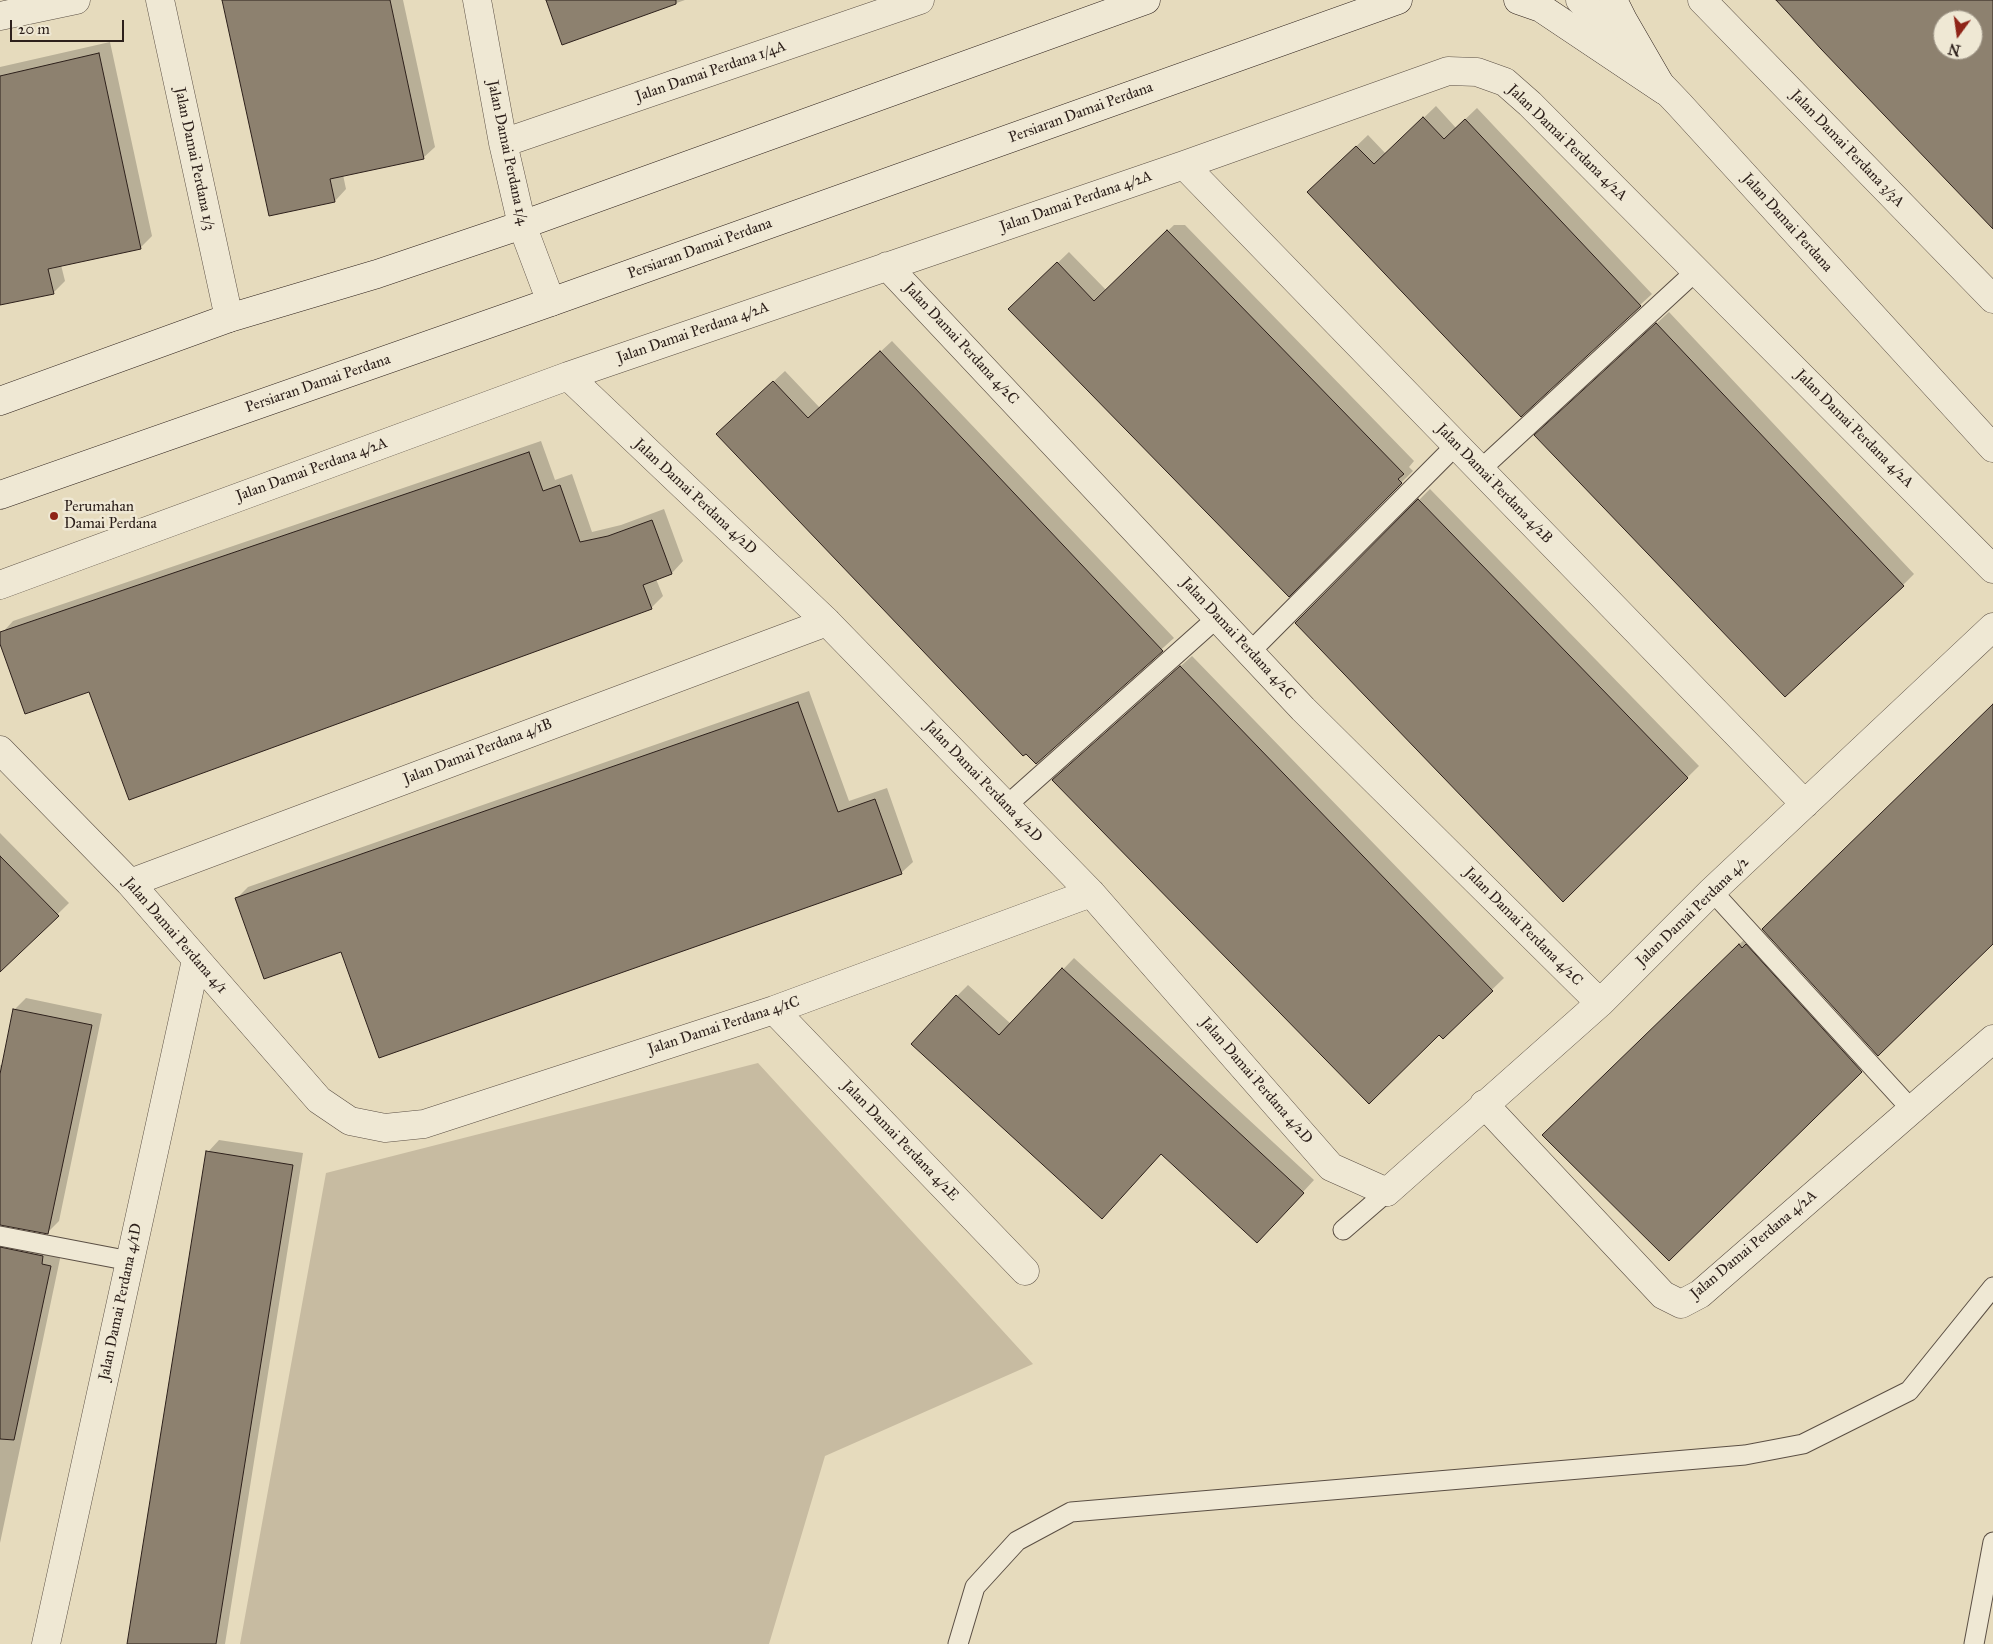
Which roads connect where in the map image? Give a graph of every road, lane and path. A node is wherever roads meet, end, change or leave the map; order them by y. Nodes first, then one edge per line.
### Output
1 (76, 0) edge
2 (160, 0) edge
3 (477, 0) edge
4 (920, 0) edge
5 (1146, 0) edge
6 (1398, 0) edge
7 (1518, 0) edge
8 (1580, 0) edge
9 (1614, 0) edge
10 (1702, 0) edge
11 (0, 16) edge
12 (1665, 91) junction
13 (503, 143) junction
14 (1184, 165) junction
15 (522, 225) junction
16 (887, 266) junction
17 (1696, 270) junction
18 (1993, 298) edge
19 (551, 302) junction
20 (229, 318) junction
21 (568, 376) junction
22 (0, 401) edge
23 (1456, 444) junction
24 (1993, 448) edge
25 (1480, 470) junction
26 (0, 495) edge
27 (1993, 569) edge
28 (0, 584) edge
29 (1218, 617) junction
30 (827, 622) junction
31 (1993, 627) edge
32 (1250, 652) junction
33 (0, 750) edge
34 (1805, 804) junction
35 (1006, 806) junction
36 (130, 882) junction
37 (1712, 891) junction
38 (1091, 893) junction
39 (196, 960) junction
40 (1600, 1003) junction
41 (774, 1010) junction
42 (1993, 1040) edge
43 (1484, 1104) junction
44 (1912, 1110) junction
45 (350, 1121) joint
46 (1387, 1192) junction
47 (1343, 1230) dead end
48 (0, 1236) edge
49 (130, 1260) junction
50 (1025, 1271) dead end
51 (1993, 1288) edge
52 (1993, 1542) edge
53 (46, 1644) edge
54 (958, 1644) edge
55 (1974, 1644) edge

1 - 11 street
2 - 20 street, Jalan Damai Perdana 1/3
3 - 13 street, Jalan Damai Perdana 1/4
4 - 13 street, Jalan Damai Perdana 1/4A
5 - 15 street
6 - 19 street, Persiaran Damai Perdana
7 - 12 street
8 - 12 street, Jalan Damai Perdana
9 - 12 street
10 - 18 street, Jalan Damai Perdana 3/3A
12 - 24 street, Jalan Damai Perdana
13 - 15 street, Jalan Damai Perdana 1/4
14 - 16 street, Jalan Damai Perdana 4/2A
14 - 17 street, Jalan Damai Perdana 4/2A
14 - 23 street, Jalan Damai Perdana 4/2B
15 - 19 street, Jalan Damai Perdana 1/4
15 - 20 street
16 - 21 street, Jalan Damai Perdana 4/2A
16 - 29 street, Jalan Damai Perdana 4/2C
17 - 25 lane
17 - 27 street, Jalan Damai Perdana 4/2A
19 - 26 street, Persiaran Damai Perdana
20 - 22 street
21 - 28 street, Jalan Damai Perdana 4/2A
21 - 30 street, Jalan Damai Perdana 4/2D
23 - 25 street, Jalan Damai Perdana 4/2B
23 - 32 lane
25 - 34 street, Jalan Damai Perdana 4/2B
29 - 32 street, Jalan Damai Perdana 4/2C
29 - 35 lane
30 - 35 street, Jalan Damai Perdana 4/2D
30 - 36 street, Jalan Damai Perdana 4/1B
31 - 34 street, Jalan Damai Perdana 4/2
32 - 40 street, Jalan Damai Perdana 4/2C
33 - 36 street, Jalan Damai Perdana 4/1
34 - 37 street, Jalan Damai Perdana 4/2
35 - 38 street, Jalan Damai Perdana 4/2D
36 - 39 street, Jalan Damai Perdana 4/1
37 - 40 street, Jalan Damai Perdana 4/2
37 - 44 lane
38 - 41 street, Jalan Damai Perdana 4/1C
38 - 46 street, Jalan Damai Perdana 4/2D
39 - 45 street, Jalan Damai Perdana 4/1
39 - 49 street, Jalan Damai Perdana 4/1D
40 - 43 street, Jalan Damai Perdana 4/2
41 - 45 street, Jalan Damai Perdana 4/1C
41 - 50 street, Jalan Damai Perdana 4/2E
42 - 44 street, Jalan Damai Perdana 4/2A
43 - 44 street, Jalan Damai Perdana 4/2A
43 - 46 street, Jalan Damai Perdana 4/2
46 - 47 lane
48 - 49 lane
49 - 53 street, Jalan Damai Perdana 4/1D
51 - 54 lane
52 - 55 lane

